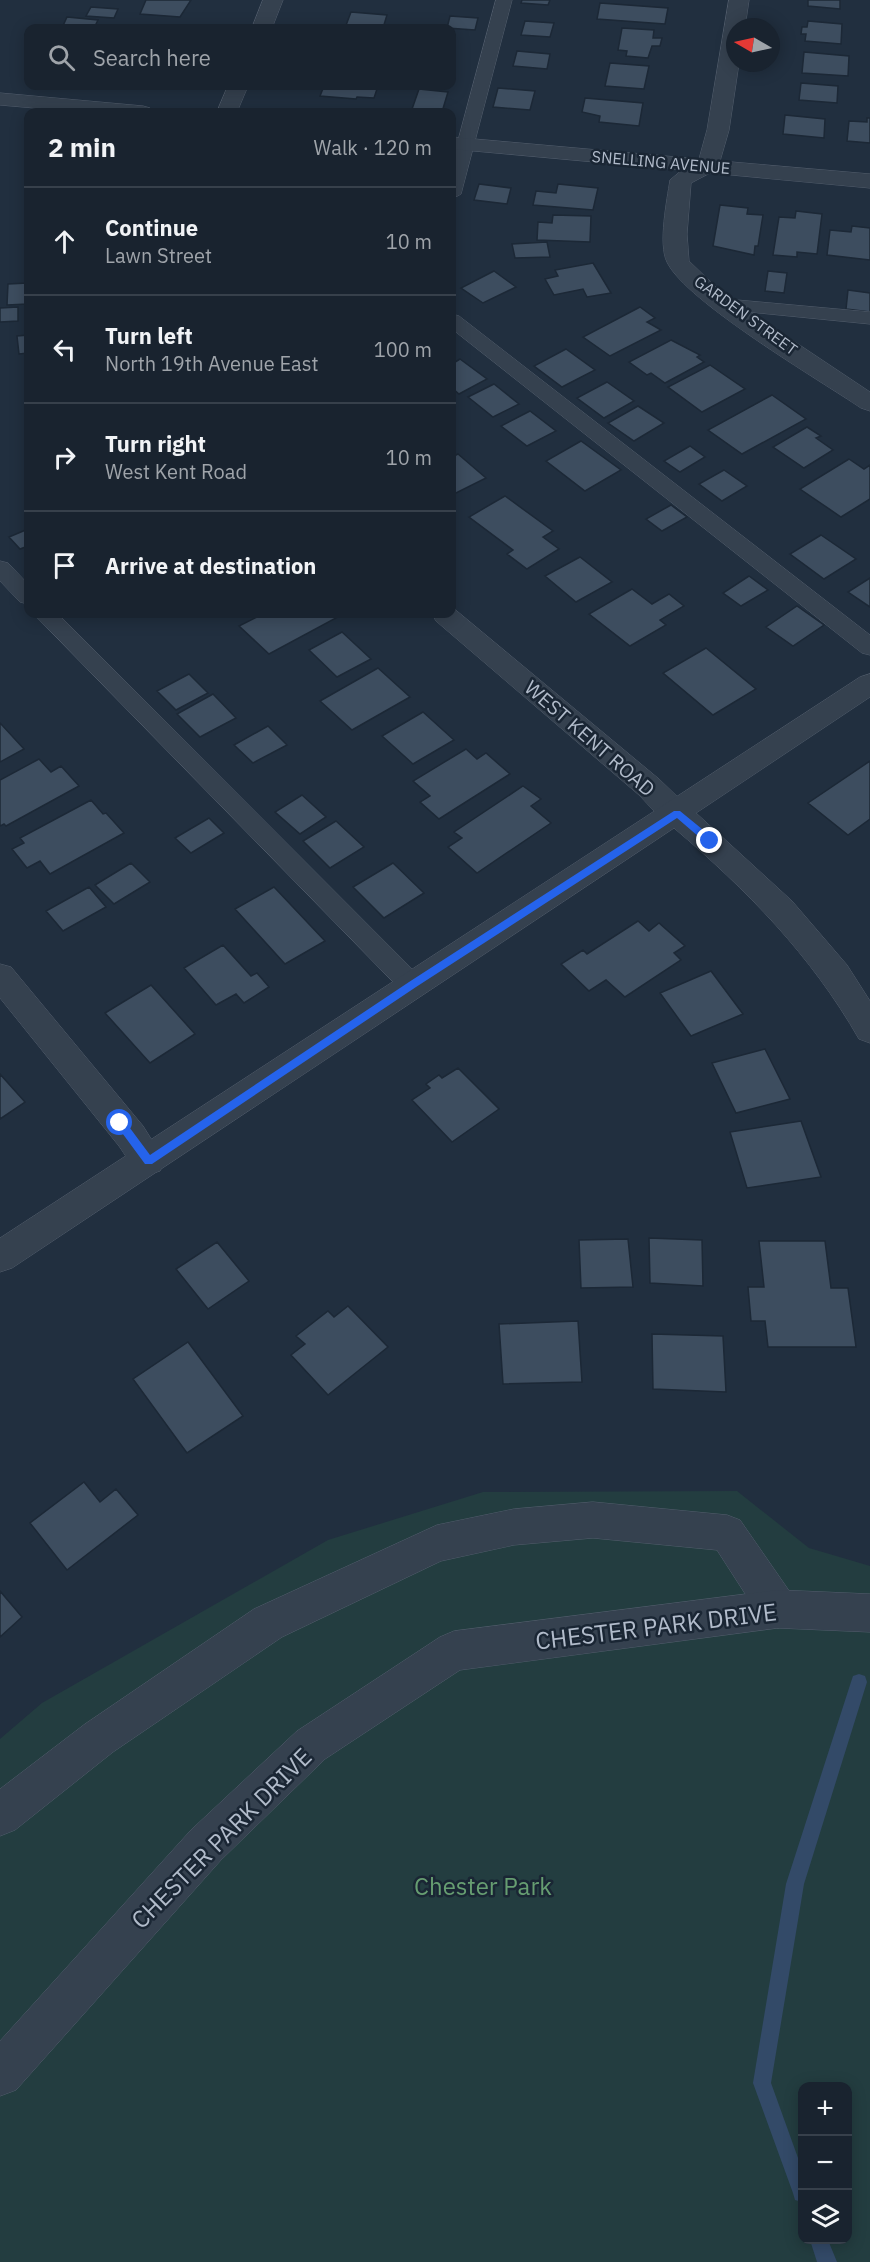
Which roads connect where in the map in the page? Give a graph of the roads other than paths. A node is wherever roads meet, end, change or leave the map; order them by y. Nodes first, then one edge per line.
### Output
1 (273, 0) edge
2 (504, 0) edge
3 (739, 0) edge
4 (264, 24) edge
5 (236, 90) edge
6 (0, 99) edge
7 (99, 108) edge
8 (229, 108) edge
9 (458, 144) edge
10 (456, 161) edge
11 (708, 165) junction
12 (870, 181) edge
13 (726, 305) junction
14 (870, 318) edge
15 (456, 323) edge
16 (870, 403) edge
17 (0, 568) edge
18 (24, 593) edge
19 (49, 618) edge
20 (450, 618) edge
21 (870, 648) edge
22 (870, 684) edge
23 (677, 814) junction
24 (0, 976) edge
25 (412, 985) junction
26 (870, 1030) edge
27 (148, 1161) junction
28 (0, 1257) edge
29 (778, 1609) junction
30 (870, 1613) edge
31 (0, 1815) edge
32 (0, 2074) edge

1 - 4 street
2 - 9 lane
3 - 11 street
5 - 8 street
6 - 7 street
9 - 10 lane
9 - 11 street, SNELLING AVENUE
11 - 12 street, SNELLING AVENUE
11 - 13 street, GARDEN STREET
13 - 14 lane
13 - 16 street, GARDEN STREET
15 - 21 lane
17 - 18 lane
19 - 25 lane
20 - 23 street, WEST KENT ROAD
22 - 23 street
23 - 25 street
23 - 26 street, WEST KENT ROAD
24 - 27 street
25 - 27 street
27 - 28 street
29 - 30 street, CHESTER PARK DRIVE
29 - 31 street
29 - 32 street, CHESTER PARK DRIVE

